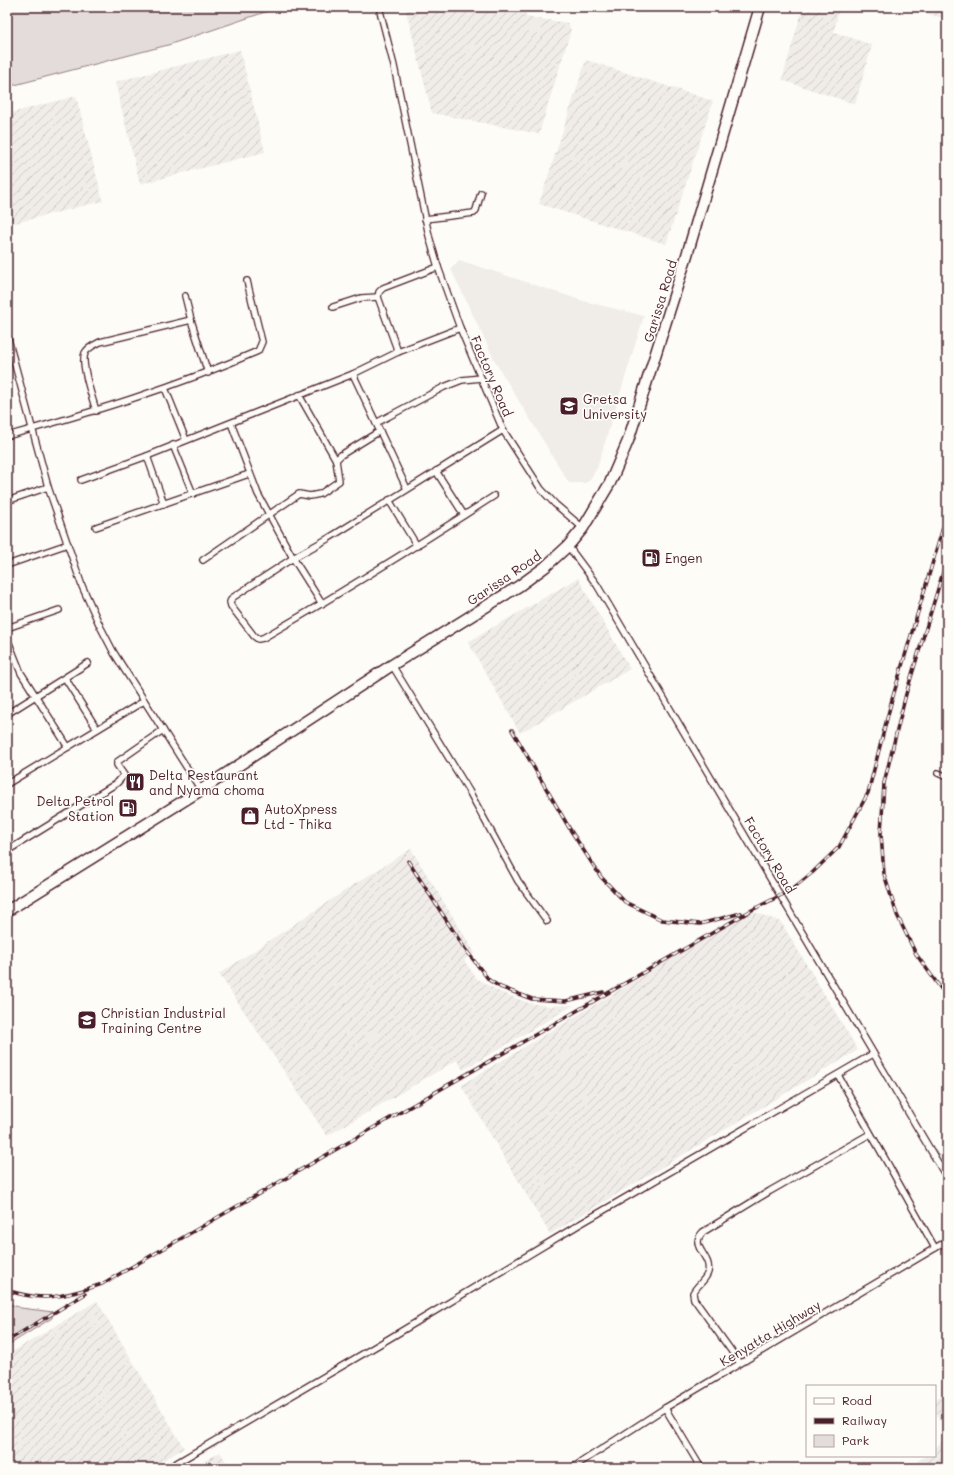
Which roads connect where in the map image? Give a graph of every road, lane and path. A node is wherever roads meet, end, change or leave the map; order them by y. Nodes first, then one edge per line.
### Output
1 (379, 7) edge
2 (760, 7) edge
3 (480, 193) dead end
4 (425, 219) junction
5 (438, 267) junction
6 (247, 280) dead end
7 (185, 296) dead end
8 (378, 297) junction
9 (333, 307) dead end
10 (191, 320) junction
11 (460, 328) junction
12 (7, 335) edge
13 (398, 352) junction
14 (208, 374) junction
15 (353, 374) junction
16 (481, 378) junction
17 (165, 388) junction
18 (299, 395) junction
19 (96, 411) junction
20 (231, 422) junction
21 (376, 424) junction
22 (32, 429) junction
23 (503, 430) junction
24 (380, 431) junction
25 (7, 436) edge
26 (186, 440) junction
27 (173, 445) junction
28 (147, 456) junction
29 (336, 460) junction
30 (436, 471) junction
31 (249, 474) junction
32 (81, 480) dead end
33 (48, 487) junction
34 (407, 488) junction
35 (193, 494) junction
36 (494, 496) dead end
37 (389, 500) junction
38 (7, 501) edge
39 (164, 504) junction
40 (464, 515) junction
41 (268, 516) junction
42 (96, 527) dead end
43 (583, 528) junction
44 (68, 544) junction
45 (416, 546) junction
46 (568, 546) junction
47 (293, 558) junction
48 (203, 560) dead end
49 (7, 565) edge
50 (322, 604) junction
51 (59, 610) dead end
52 (7, 628) edge
53 (7, 638) edge
54 (88, 663) dead end
55 (392, 665) junction
56 (65, 678) junction
57 (36, 696) junction
58 (144, 701) junction
59 (7, 714) edge
60 (97, 729) junction
61 (163, 730) junction
62 (68, 747) junction
63 (938, 773) dead end
64 (947, 777) edge
65 (7, 784) edge
66 (201, 790) junction
67 (7, 851) edge
68 (7, 912) edge
69 (547, 921) dead end
70 (872, 1054) junction
71 (838, 1075) junction
72 (870, 1134) junction
73 (947, 1178) edge
74 (947, 1241) edge
75 (936, 1248) junction
76 (740, 1363) junction
77 (665, 1408) junction
78 (168, 1468) edge
79 (572, 1468) edge
80 (701, 1468) edge

1 - 4 street, Factory Road
2 - 43 highway, Garissa Road
3 - 4 street
4 - 5 street, Factory Road
5 - 8 street
5 - 11 street, Factory Road
6 - 14 street
7 - 10 street
8 - 9 street
8 - 13 street
10 - 14 street
10 - 19 street
11 - 13 street
11 - 16 street, Factory Road
12 - 22 street
13 - 15 street
14 - 17 street
15 - 18 street
15 - 21 street
16 - 21 street
16 - 23 street, Factory Road
17 - 19 street
17 - 26 street
18 - 20 street
18 - 29 street
19 - 22 street
20 - 26 street
20 - 31 street
21 - 24 street
22 - 25 street
22 - 33 street
23 - 30 street
23 - 43 street, Factory Road
24 - 29 street
24 - 34 street
26 - 27 street
27 - 28 street
27 - 35 street
28 - 32 street
28 - 39 street
29 - 41 street
30 - 34 street
30 - 40 street
31 - 35 street
31 - 41 street
33 - 38 street
33 - 44 street
34 - 37 street
35 - 39 street
36 - 40 street
37 - 45 street
37 - 47 street
39 - 42 street
40 - 45 street
41 - 47 street
41 - 48 street
43 - 46 highway, Garissa Road
44 - 49 street
44 - 58 street
45 - 50 street
46 - 55 highway, Garissa Road
46 - 70 street, Factory Road
47 - 50 street
47 - 50 street
51 - 52 street
53 - 57 street
54 - 56 street
55 - 66 highway, Garissa Road
55 - 69 street
56 - 57 street
56 - 60 street
57 - 59 street
57 - 62 street
58 - 60 street
58 - 61 street
60 - 62 street
61 - 66 street
61 - 67 street
62 - 65 street
63 - 64 street
66 - 68 highway, Garissa Road
70 - 71 street
70 - 73 street, Factory Road
71 - 72 street
71 - 78 street
72 - 75 street
72 - 76 street
74 - 75 street, Kenyatta Highway
75 - 76 street, Kenyatta Highway
76 - 77 street, Kenyatta Highway
77 - 79 street, Kenyatta Highway
77 - 80 street

